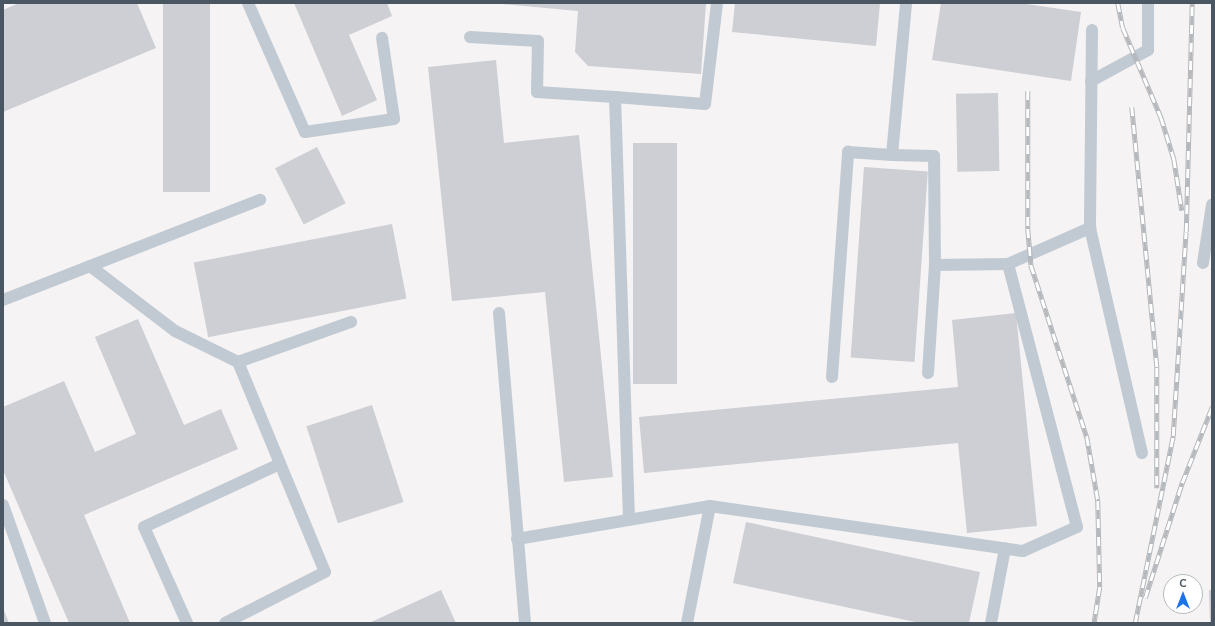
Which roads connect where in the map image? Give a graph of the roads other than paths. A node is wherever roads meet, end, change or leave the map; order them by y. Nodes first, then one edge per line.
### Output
1 (248, 3) edge
2 (717, 3) edge
3 (906, 3) edge
4 (1148, 3) edge
5 (1092, 30) dead end
6 (470, 37) dead end
7 (382, 38) dead end
8 (1091, 82) junction
9 (615, 98) junction
10 (892, 155) junction
11 (260, 200) dead end
12 (1212, 205) edge
13 (1090, 228) junction
14 (1203, 263) dead end
15 (1008, 264) junction
16 (936, 265) junction
17 (90, 266) junction
18 (3, 300) edge
19 (499, 313) dead end
20 (350, 322) dead end
21 (238, 362) junction
22 (928, 373) dead end
23 (832, 377) dead end
24 (1142, 453) dead end
25 (280, 464) junction
26 (3, 505) edge
27 (710, 506) junction
28 (629, 520) junction
29 (517, 539) junction
30 (1005, 548) junction
31 (46, 623) edge
32 (187, 623) edge
33 (225, 623) edge
34 (525, 623) edge
35 (687, 623) edge
36 (991, 623) edge

1 - 7 lane
2 - 9 lane
3 - 10 lane
4 - 8 lane
5 - 8 lane
6 - 9 lane
8 - 13 lane
9 - 28 lane
10 - 16 lane
10 - 23 lane
11 - 17 lane
12 - 14 lane
13 - 15 lane
13 - 24 lane
15 - 16 lane
15 - 30 lane
16 - 22 lane
17 - 18 lane
17 - 21 lane
19 - 29 lane
20 - 21 lane
21 - 25 lane
25 - 32 lane
25 - 33 lane
26 - 31 lane
27 - 28 lane
27 - 30 lane
27 - 35 lane
28 - 29 lane
29 - 34 lane
30 - 36 lane

